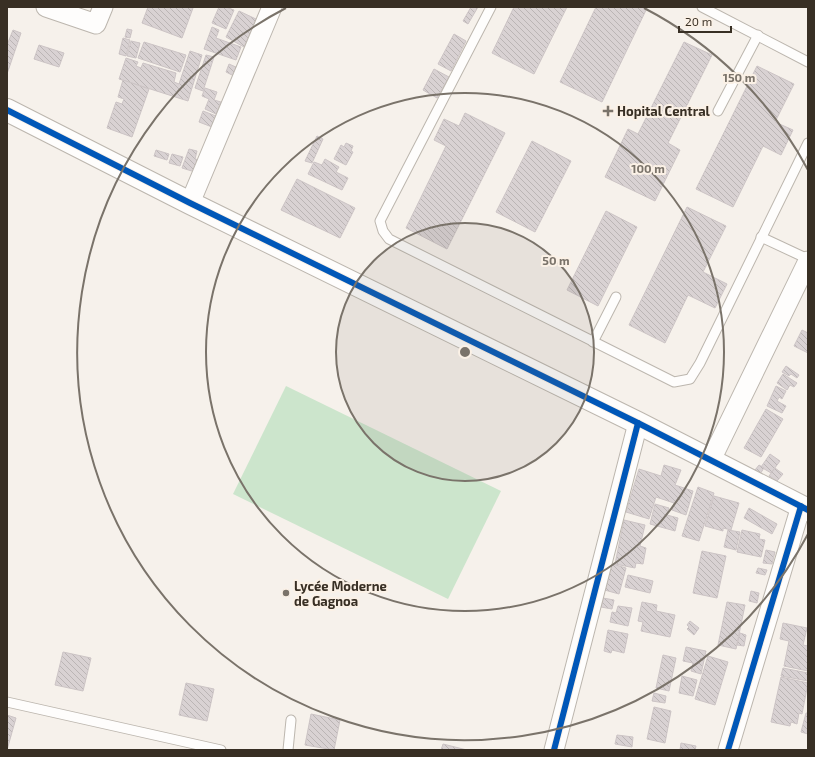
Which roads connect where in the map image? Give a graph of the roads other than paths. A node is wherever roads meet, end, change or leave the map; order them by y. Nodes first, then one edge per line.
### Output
1 (46, 7) edge
2 (103, 7) edge
3 (272, 7) edge
4 (490, 7) edge
5 (702, 7) edge
6 (758, 35) junction
7 (808, 62) edge
8 (7, 110) edge
9 (718, 111) dead end
10 (808, 143) edge
11 (190, 203) junction
12 (761, 237) junction
13 (808, 260) edge
14 (616, 297) dead end
15 (593, 342) junction
16 (638, 423) junction
17 (711, 460) junction
18 (804, 508) edge
19 (7, 702) edge
20 (291, 720) dead end
21 (221, 750) edge
22 (288, 750) edge
23 (554, 750) edge
24 (728, 750) edge

1 - 2 street
3 - 11 street
4 - 15 lane
5 - 6 lane
6 - 7 lane
6 - 9 lane
8 - 11 street
10 - 12 lane
11 - 16 street
12 - 13 lane
12 - 15 lane
13 - 17 street
14 - 15 lane
16 - 17 street
16 - 23 street
17 - 18 street
18 - 24 street
19 - 21 lane
20 - 22 lane

